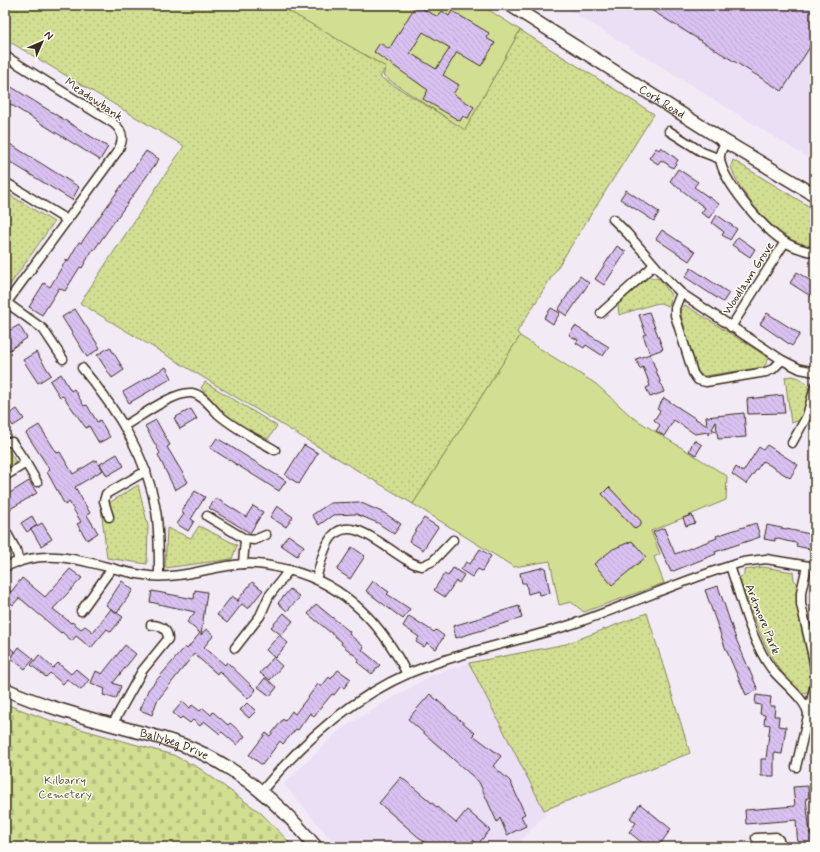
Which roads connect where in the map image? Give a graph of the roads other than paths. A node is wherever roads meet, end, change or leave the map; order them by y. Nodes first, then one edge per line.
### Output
1 (510, 5) edge
2 (5, 56) edge
3 (669, 131) dead end
4 (726, 142) junction
5 (720, 159) junction
6 (5, 182) edge
7 (815, 195) edge
8 (613, 219) dead end
9 (67, 220) junction
10 (785, 242) junction
11 (815, 253) edge
12 (654, 265) junction
13 (681, 293) junction
14 (6, 304) edge
15 (601, 313) dead end
16 (731, 327) junction
17 (63, 359) dead end
18 (782, 360) junction
19 (82, 368) dead end
20 (815, 372) edge
21 (815, 386) edge
22 (124, 426) junction
23 (5, 442) edge
24 (792, 443) dead end
25 (275, 450) dead end
26 (26, 463) junction
27 (146, 471) junction
28 (5, 476) edge
29 (37, 482) dead end
30 (207, 516) dead end
31 (109, 517) dead end
32 (5, 530) edge
33 (266, 535) dead end
34 (245, 539) junction
35 (453, 540) dead end
36 (19, 562) junction
37 (243, 564) junction
38 (730, 566) junction
39 (5, 567) edge
40 (811, 567) edge
41 (112, 568) junction
42 (289, 570) junction
43 (158, 576) junction
44 (316, 579) junction
45 (81, 611) dead end
46 (150, 625) dead end
47 (235, 648) dead end
48 (815, 666) edge
49 (407, 674) junction
50 (815, 683) edge
51 (5, 689) edge
52 (808, 716) junction
53 (112, 725) junction
54 (796, 767) dead end
55 (261, 792) junction
56 (756, 838) dead end
57 (316, 847) edge
58 (780, 847) edge

1 - 4 main road, Cork Road
2 - 9 street, Meadowbank
3 - 5 street
4 - 5 street
4 - 7 main road, Cork Road
5 - 10 street, Woodlawn Grove
6 - 9 street
8 - 12 street, Woodlawn Grove
9 - 14 street, Meadowbank
10 - 11 street, Woodlawn Grove
10 - 16 street, Woodlawn Grove
12 - 13 street, Woodlawn Grove
12 - 15 street
13 - 16 street, Woodlawn Grove
13 - 18 street
14 - 17 street, Meadowbank
16 - 18 street, Woodlawn Grove
18 - 20 street, Woodlawn Grove
19 - 22 street
21 - 24 street
22 - 25 street
22 - 27 street
23 - 26 street
26 - 28 street
26 - 29 street
27 - 31 street
27 - 43 street
30 - 34 street
32 - 36 street
33 - 34 street
34 - 37 street
35 - 44 street
36 - 39 street
36 - 41 street
37 - 42 street
37 - 43 street
38 - 40 street
38 - 49 street
38 - 52 street, Ardmore Park
40 - 48 street
41 - 43 street
41 - 45 street
42 - 44 street
42 - 47 street
44 - 49 street
46 - 53 street
49 - 55 street
50 - 52 street
51 - 53 main road, Ballybeg Drive
52 - 54 street
53 - 55 main road, Ballybeg Drive
55 - 57 main road, Ballybeg Drive
56 - 58 street

